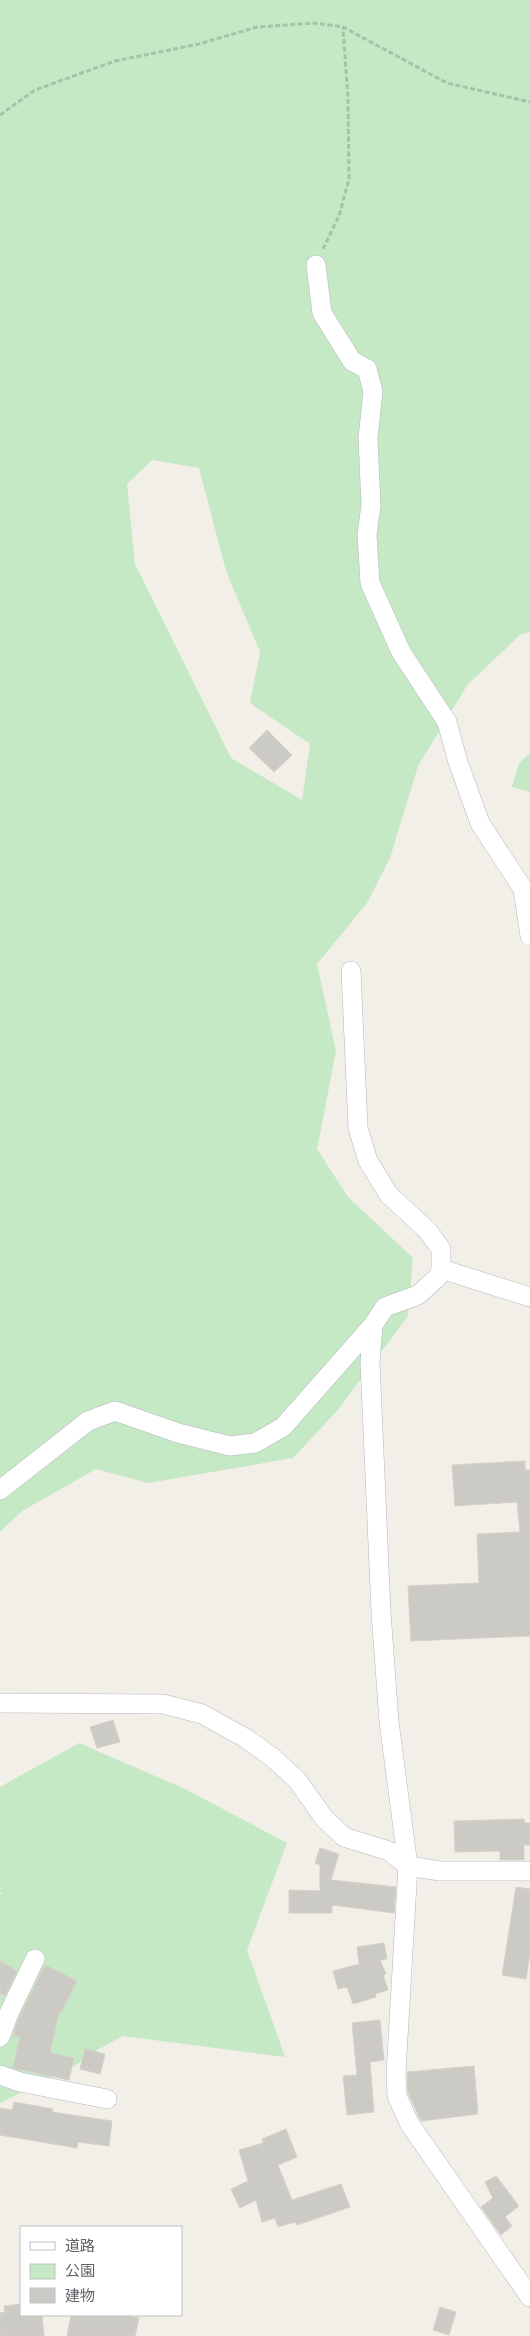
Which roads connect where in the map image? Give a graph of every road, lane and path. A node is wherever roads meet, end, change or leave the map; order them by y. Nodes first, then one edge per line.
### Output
1 (343, 27) junction
2 (530, 102) edge
3 (0, 115) edge
4 (316, 265) joint
5 (530, 936) edge
6 (351, 971) dead end
7 (441, 1270) junction
8 (530, 1297) edge
9 (372, 1325) junction
10 (0, 1490) edge
11 (0, 1703) edge
12 (408, 1866) junction
13 (530, 1871) edge
14 (35, 1959) dead end
15 (4, 2014) edge
16 (0, 2037) edge
17 (0, 2076) edge
18 (107, 2099) dead end
19 (530, 2296) edge

1 - 2 path
1 - 3 path
1 - 4 path
4 - 5 street
6 - 7 street
7 - 8 street
7 - 9 street
9 - 10 street
9 - 12 street
11 - 12 street
12 - 13 street
12 - 19 street
14 - 15 street
15 - 16 street
17 - 18 street

